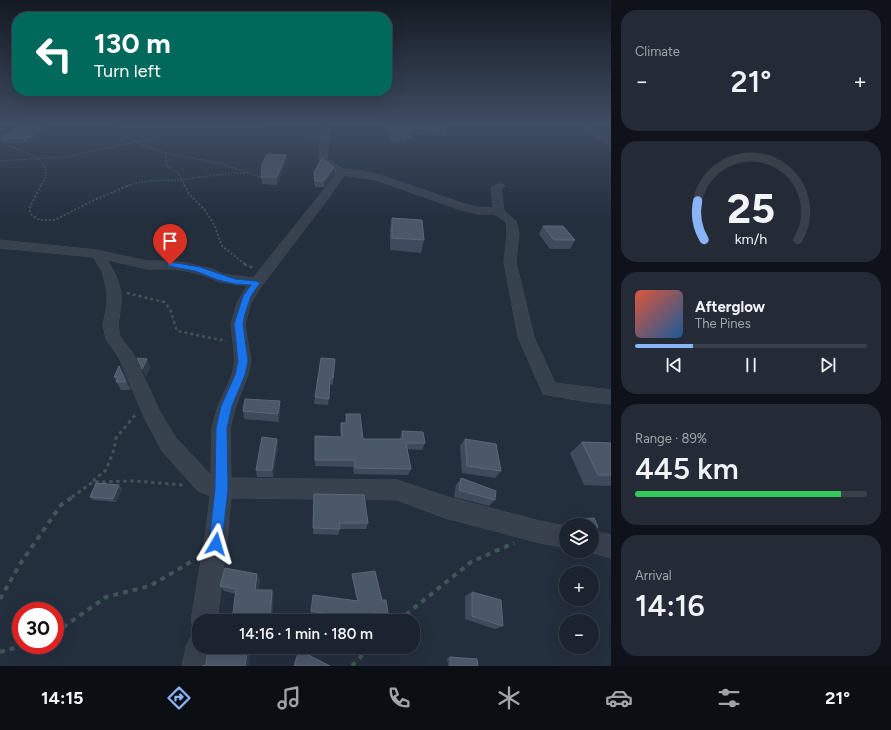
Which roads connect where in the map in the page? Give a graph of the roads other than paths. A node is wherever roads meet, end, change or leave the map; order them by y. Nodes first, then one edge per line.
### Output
1 (322, 156) edge
2 (341, 172) junction
3 (500, 186) dead end
4 (497, 211) junction
5 (0, 244) edge
6 (97, 254) junction
7 (259, 280) junction
8 (611, 397) edge
9 (214, 487) junction
10 (559, 536) edge
11 (599, 543) edge
12 (611, 548) edge
13 (205, 614) edge
14 (198, 654) edge
15 (196, 666) edge

1 - 2 street
2 - 4 street
2 - 7 street
3 - 4 street
4 - 8 street
5 - 6 street
6 - 7 street
6 - 9 street
7 - 9 street
9 - 10 street
9 - 13 street
11 - 12 street
14 - 15 street

